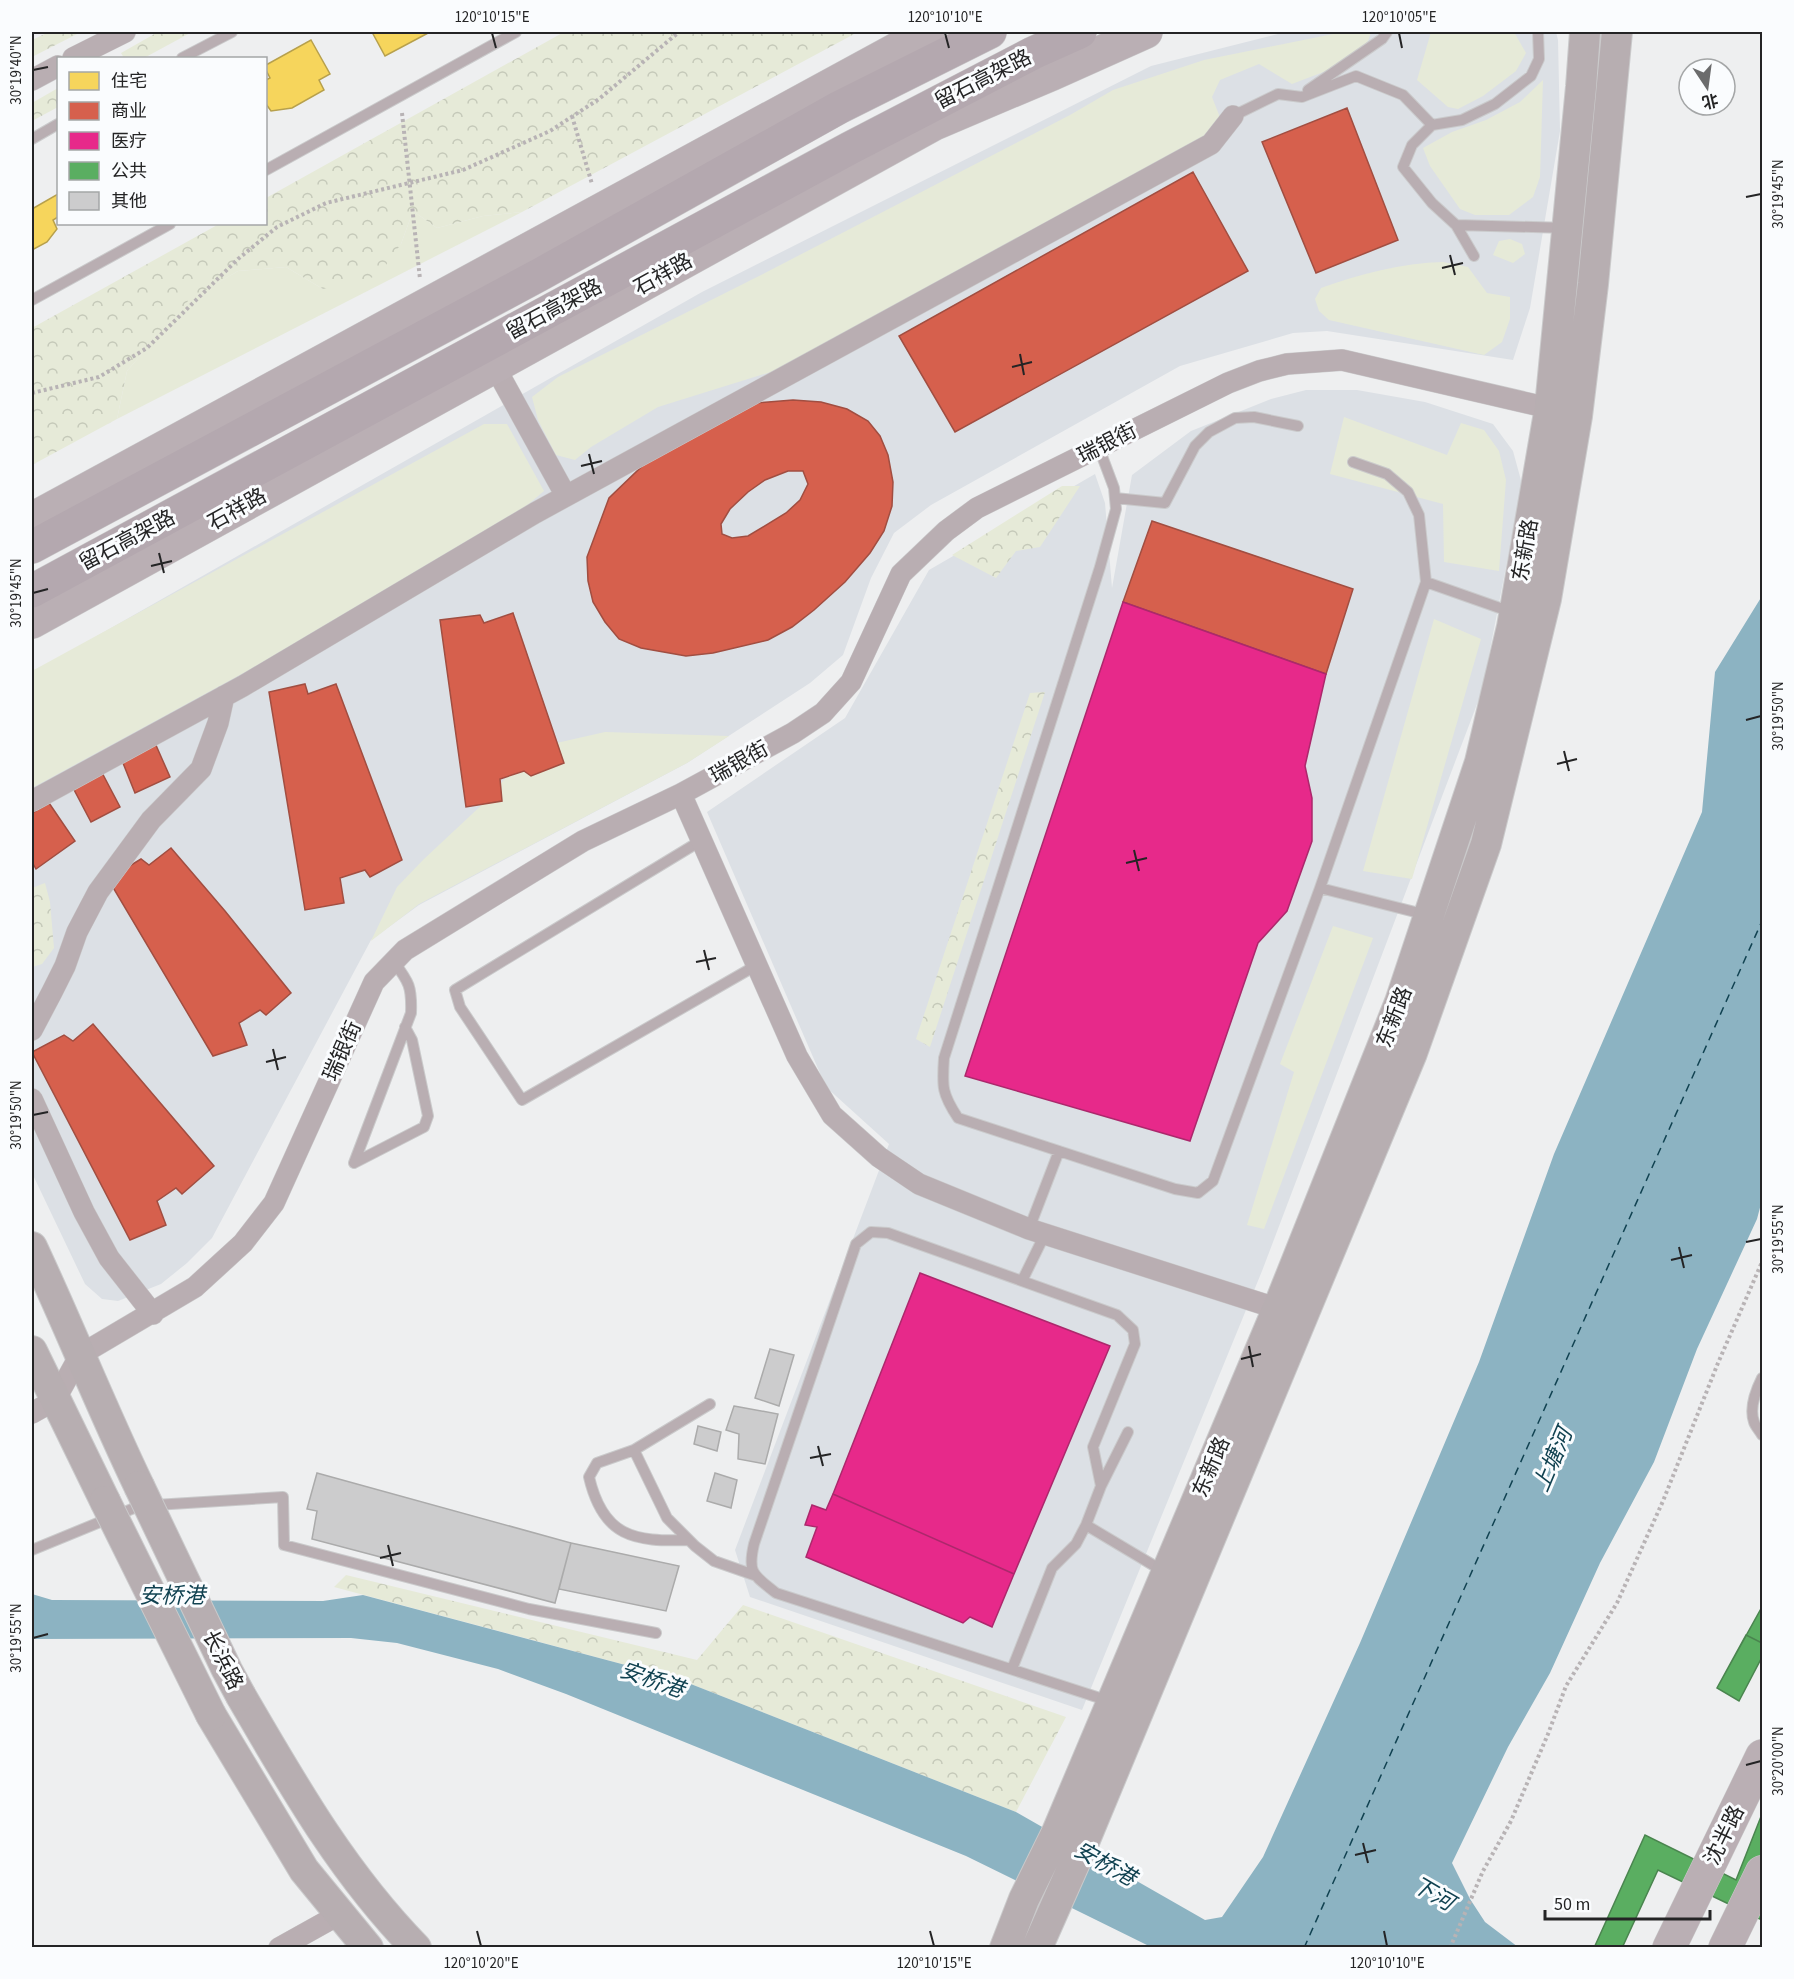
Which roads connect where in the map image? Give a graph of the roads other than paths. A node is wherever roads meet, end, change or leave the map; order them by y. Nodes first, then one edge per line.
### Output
1 (125, 32) edge
2 (232, 32) edge
3 (516, 32) edge
4 (928, 32) edge
5 (990, 32) edge
6 (1080, 32) edge
7 (1146, 32) edge
8 (1388, 32) edge
9 (1538, 32) edge
10 (1585, 32) edge
11 (1617, 32) edge
12 (96, 53) edge
13 (78, 57) edge
14 (184, 57) edge
15 (57, 67) edge
16 (32, 80) edge
17 (1302, 97) junction
18 (1233, 116) joint
19 (57, 125) edge
20 (1432, 125) junction
21 (32, 139) edge
22 (267, 169) edge
23 (168, 225) edge
24 (1456, 225) junction
25 (1568, 228) junction
26 (1474, 256) dead end
27 (32, 300) edge
28 (495, 367) junction
29 (1564, 411) junction
30 (1298, 426) dead end
31 (1099, 448) junction
32 (1353, 462) dead end
33 (566, 496) junction
34 (1115, 498) junction
35 (32, 519) edge
36 (32, 547) edge
37 (1426, 582) junction
38 (32, 591) edge
39 (1514, 613) junction
40 (32, 622) edge
41 (224, 696) junction
42 (681, 794) junction
43 (32, 801) edge
44 (702, 840) junction
45 (1320, 888) junction
46 (1430, 916) junction
47 (394, 962) junction
48 (757, 965) junction
49 (405, 1027) junction
50 (32, 1030) edge
51 (32, 1099) edge
52 (1059, 1151) junction
53 (1037, 1231) junction
54 (32, 1247) edge
55 (1022, 1281) junction
56 (1290, 1313) junction
57 (153, 1314) junction
58 (32, 1351) edge
59 (80, 1355) junction
60 (1762, 1378) edge
61 (710, 1404) dead end
62 (43, 1407) edge
63 (1128, 1432) dead end
64 (1762, 1435) edge
65 (634, 1450) junction
66 (1101, 1486) junction
67 (1086, 1525) junction
68 (689, 1540) junction
69 (32, 1550) edge
70 (1166, 1573) junction
71 (754, 1575) junction
72 (656, 1633) dead end
73 (1012, 1669) junction
74 (1112, 1702) junction
75 (1762, 1756) edge
76 (1070, 1837) junction
77 (1762, 1872) edge
78 (340, 1914) junction
79 (279, 1947) edge
80 (368, 1947) edge
81 (416, 1947) edge
82 (1005, 1947) edge
83 (1037, 1947) edge
84 (1669, 1947) edge
85 (1725, 1947) edge

1 - 12 street
2 - 14 lane
3 - 22 lane
4 - 35 main road
5 - 36 highway, 留石高架路
6 - 38 highway, 留石高架路
7 - 28 main road, 石祥路
8 - 17 lane
9 - 20 lane
10 - 25 main road, 东新路
11 - 29 main road, 东新路
12 - 13 street
15 - 16 street
17 - 18 lane
17 - 20 lane
18 - 33 street
19 - 21 lane
20 - 24 lane
23 - 27 lane
24 - 25 lane
24 - 26 lane
25 - 29 main road, 东新路
28 - 33 street
28 - 40 main road, 石祥路
29 - 31 street, 瑞银街
29 - 39 main road, 东新路
29 - 56 main road, 东新路
30 - 34 lane
31 - 34 lane
31 - 42 street, 瑞银街
32 - 37 lane
33 - 41 street
34 - 52 lane
37 - 39 lane
37 - 45 lane
39 - 46 main road, 东新路
41 - 43 street
41 - 50 street
42 - 44 street
42 - 47 street, 瑞银街
44 - 48 street
44 - 48 lane
45 - 46 lane
45 - 52 lane
46 - 56 main road, 东新路
47 - 49 lane
47 - 57 street, 瑞银街
48 - 53 street
49 - 49 lane
51 - 57 street
52 - 53 lane
53 - 55 lane
53 - 56 street
54 - 59 main road, 长浜路
55 - 66 lane
55 - 71 lane
56 - 70 main road, 东新路
56 - 76 main road, 东新路
57 - 59 street, 瑞银街
58 - 62 main road, 长浜路
59 - 62 street
59 - 81 main road, 长浜路, bridge
60 - 64 lane
61 - 65 lane
62 - 78 main road, 长浜路, bridge
63 - 66 lane
65 - 68 lane
65 - 68 lane
66 - 67 lane
67 - 70 lane
67 - 73 lane
68 - 71 lane
69 - 72 lane
70 - 74 main road, 东新路
71 - 73 lane
73 - 74 lane
74 - 76 main road, 东新路
75 - 84 main road, 沈半路
76 - 82 main road, 东新路
76 - 83 main road, 东新路
77 - 85 main road
78 - 79 street
78 - 80 main road, 长浜路

